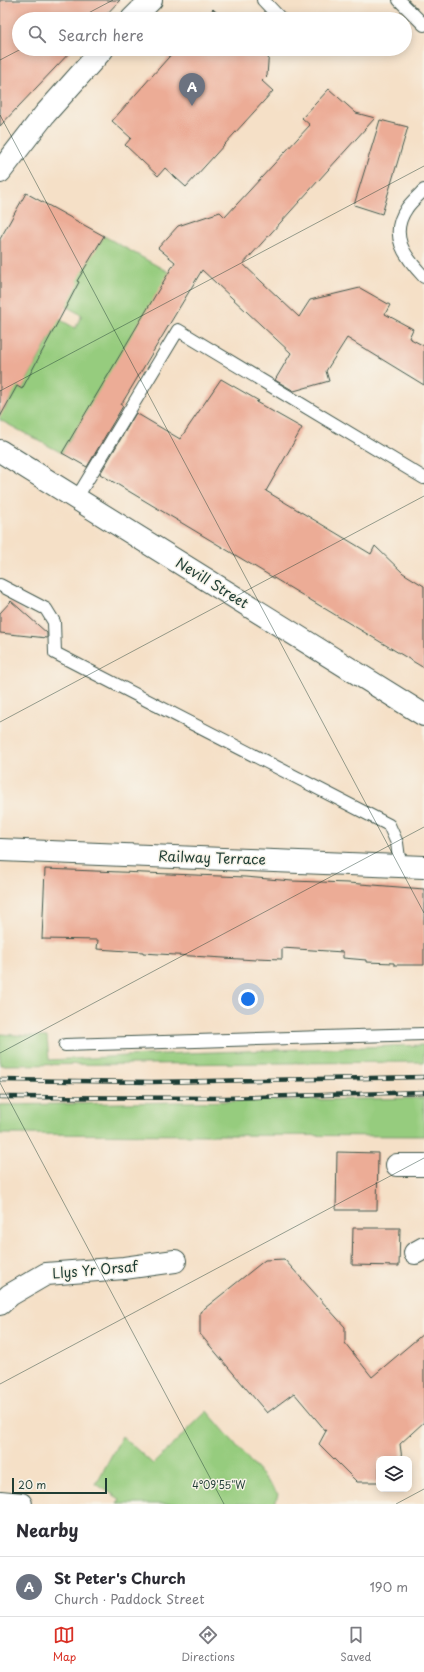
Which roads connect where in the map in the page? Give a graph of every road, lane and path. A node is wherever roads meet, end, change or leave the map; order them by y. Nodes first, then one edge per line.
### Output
1 (151, 0) edge
2 (263, 0) edge
3 (399, 0) edge
4 (139, 12) edge
5 (274, 12) edge
6 (411, 12) edge
7 (412, 13) edge
8 (424, 25) edge
9 (97, 56) edge
10 (0, 172) edge
11 (424, 190) edge
12 (424, 276) edge
13 (0, 451) edge
14 (424, 478) edge
15 (76, 499) junction
16 (0, 585) edge
17 (424, 715) edge
18 (0, 850) edge
19 (400, 866) junction
20 (424, 867) edge
21 (424, 1034) edge
22 (65, 1045) dead end
23 (397, 1164) dead end
24 (424, 1165) edge
25 (176, 1261) dead end
26 (0, 1304) edge
27 (0, 1502) edge
28 (21, 1504) edge

1 - 4 street
2 - 5 lane
3 - 6 lane
7 - 8 lane
9 - 10 street
11 - 12 lane
13 - 15 street, Nevill Street
14 - 15 lane
15 - 17 street, Nevill Street
16 - 19 lane
18 - 19 street, Railway Terrace
19 - 20 street, Railway Terrace
21 - 22 lane
23 - 24 street
25 - 26 street, Llys Yr Orsaf
27 - 28 street

